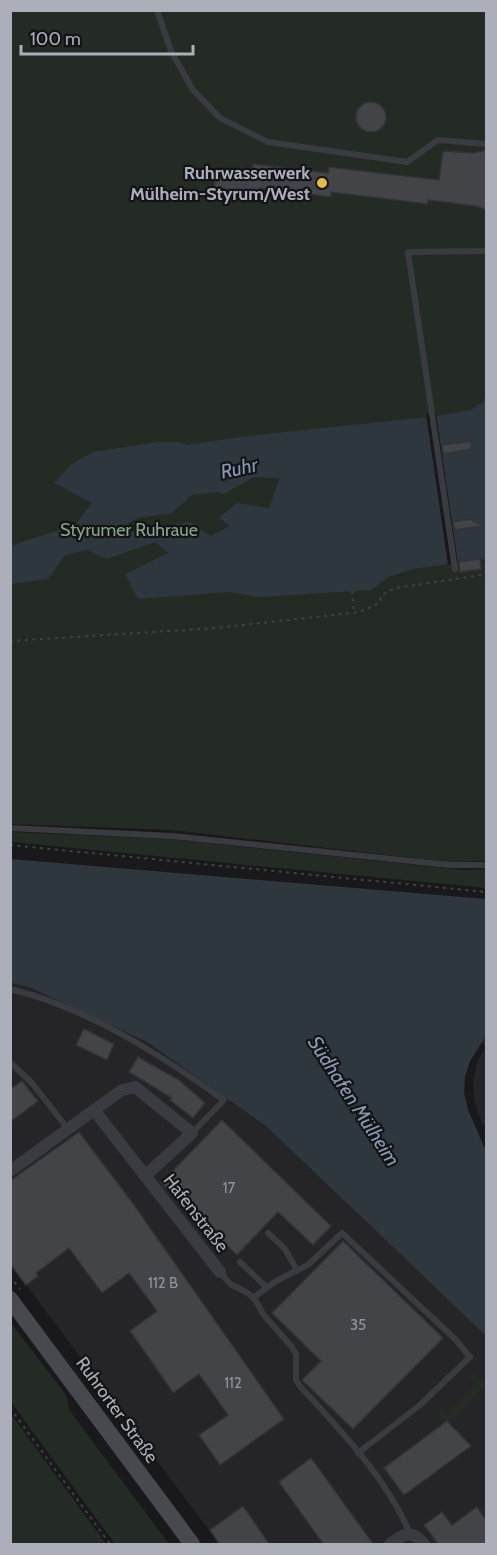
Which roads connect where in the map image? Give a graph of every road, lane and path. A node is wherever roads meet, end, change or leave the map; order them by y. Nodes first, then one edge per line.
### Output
1 (157, 10) edge
2 (486, 144) edge
3 (486, 251) edge
4 (455, 569) dead end
5 (486, 576) edge
6 (352, 591) dead end
7 (354, 613) junction
8 (10, 640) edge
9 (10, 828) edge
10 (10, 845) edge
11 (486, 865) edge
12 (486, 892) edge
13 (10, 989) edge
14 (10, 1062) edge
15 (94, 1110) junction
16 (68, 1129) junction
17 (192, 1133) junction
18 (10, 1171) edge
19 (145, 1176) junction
20 (268, 1233) dead end
21 (240, 1262) dead end
22 (297, 1270) junction
23 (220, 1272) joint
24 (266, 1287) junction
25 (253, 1298) junction
26 (10, 1299) edge
27 (10, 1408) edge
28 (358, 1453) junction
29 (410, 1534) junction
30 (110, 1545) edge
31 (192, 1545) edge
32 (390, 1545) edge
33 (424, 1545) edge

1 - 2 lane
3 - 4 lane
5 - 7 path
6 - 7 path
7 - 8 path
9 - 11 lane
10 - 12 path
13 - 17 lane
14 - 16 lane
15 - 16 street
15 - 17 street
15 - 19 street, Hafenstraße
16 - 18 street
17 - 19 street, Hafenstraße
19 - 23 street, Hafenstraße
20 - 22 lane
21 - 24 lane
22 - 24 lane
22 - 28 lane
23 - 25 lane
24 - 25 lane
25 - 28 lane
26 - 31 main road, Ruhrorter Straße
27 - 30 path
28 - 29 lane
29 - 32 street
29 - 33 street

